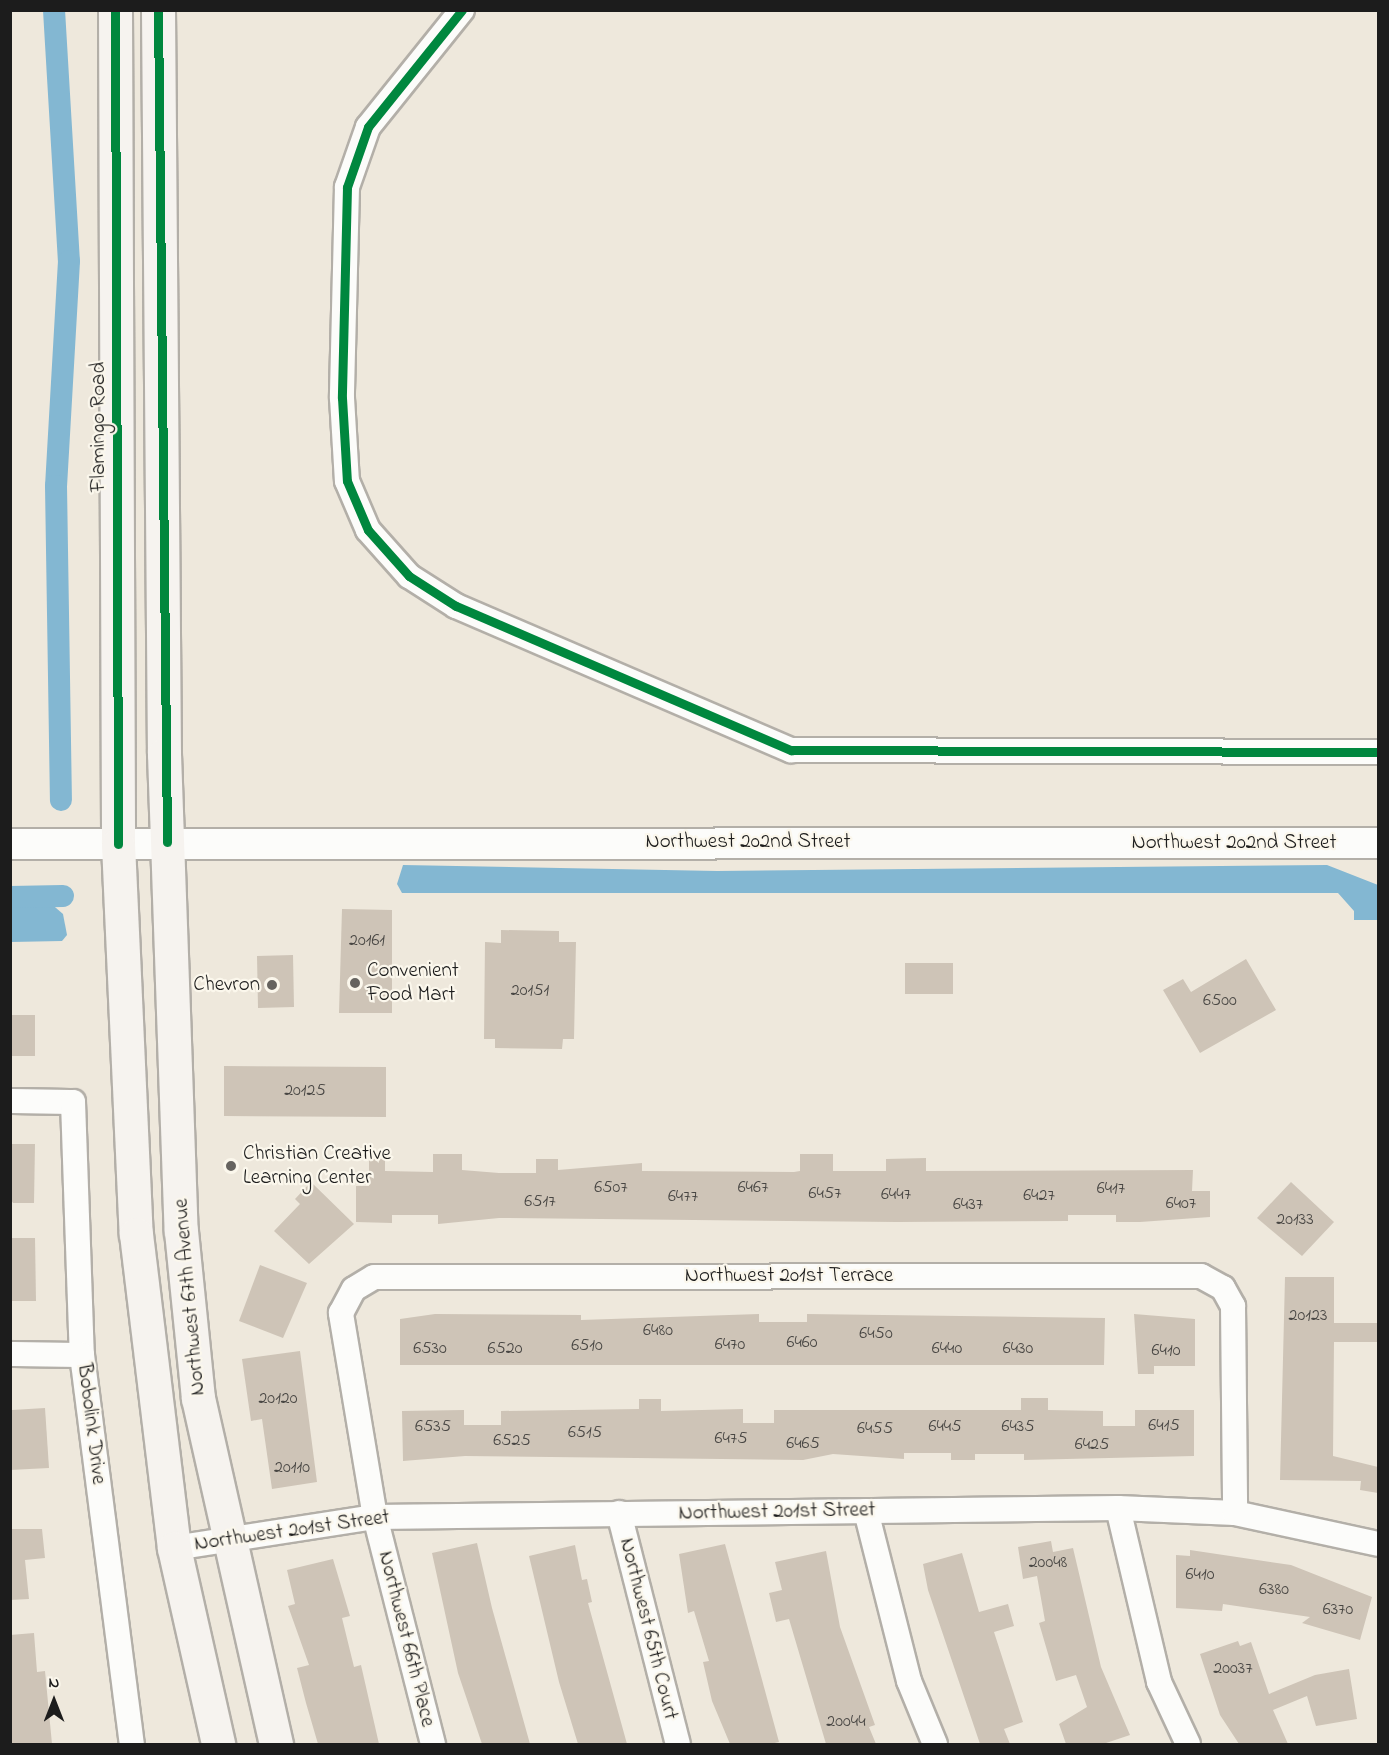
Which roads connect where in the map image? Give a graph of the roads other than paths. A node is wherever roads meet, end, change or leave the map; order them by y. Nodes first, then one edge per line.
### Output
1 (115, 10) edge
2 (158, 10) edge
3 (462, 10) edge
4 (1378, 752) edge
5 (167, 842) junction
6 (1378, 843) edge
7 (10, 844) edge
8 (118, 844) junction
9 (10, 1101) edge
10 (354, 1288) joint
11 (10, 1354) edge
12 (82, 1355) junction
13 (1118, 1508) junction
14 (867, 1511) junction
15 (619, 1513) junction
16 (1235, 1513) junction
17 (375, 1517) junction
18 (226, 1538) junction
19 (1378, 1544) edge
20 (174, 1548) junction
21 (132, 1744) edge
22 (218, 1744) edge
23 (276, 1744) edge
24 (433, 1744) edge
25 (678, 1744) edge
26 (935, 1744) edge
27 (1188, 1744) edge

1 - 8 main road, Flamingo Road
2 - 5 main road
3 - 4 street
5 - 6 street, Northwest 202nd Street
5 - 8 street, Northwest 202nd Street
5 - 18 main road, Northwest 67th Avenue
7 - 8 street, Northwest 202nd Street
8 - 20 main road
9 - 12 street, Bobolink Drive
10 - 16 street, Northwest 201st Terrace
10 - 17 street, Northwest 66th Place
11 - 12 street
12 - 21 street, Bobolink Drive
13 - 14 street, Northwest 201st Street
13 - 16 street, Northwest 201st Street
13 - 27 street
14 - 15 street, Northwest 201st Street
14 - 26 street
15 - 17 street, Northwest 201st Street
15 - 25 street, Northwest 65th Court
16 - 19 street, Northwest 201st Street
17 - 18 street, Northwest 201st Street
17 - 24 street, Northwest 66th Place
18 - 20 street, Northwest 201st Street
18 - 23 main road, Northwest 67th Avenue
20 - 22 main road

